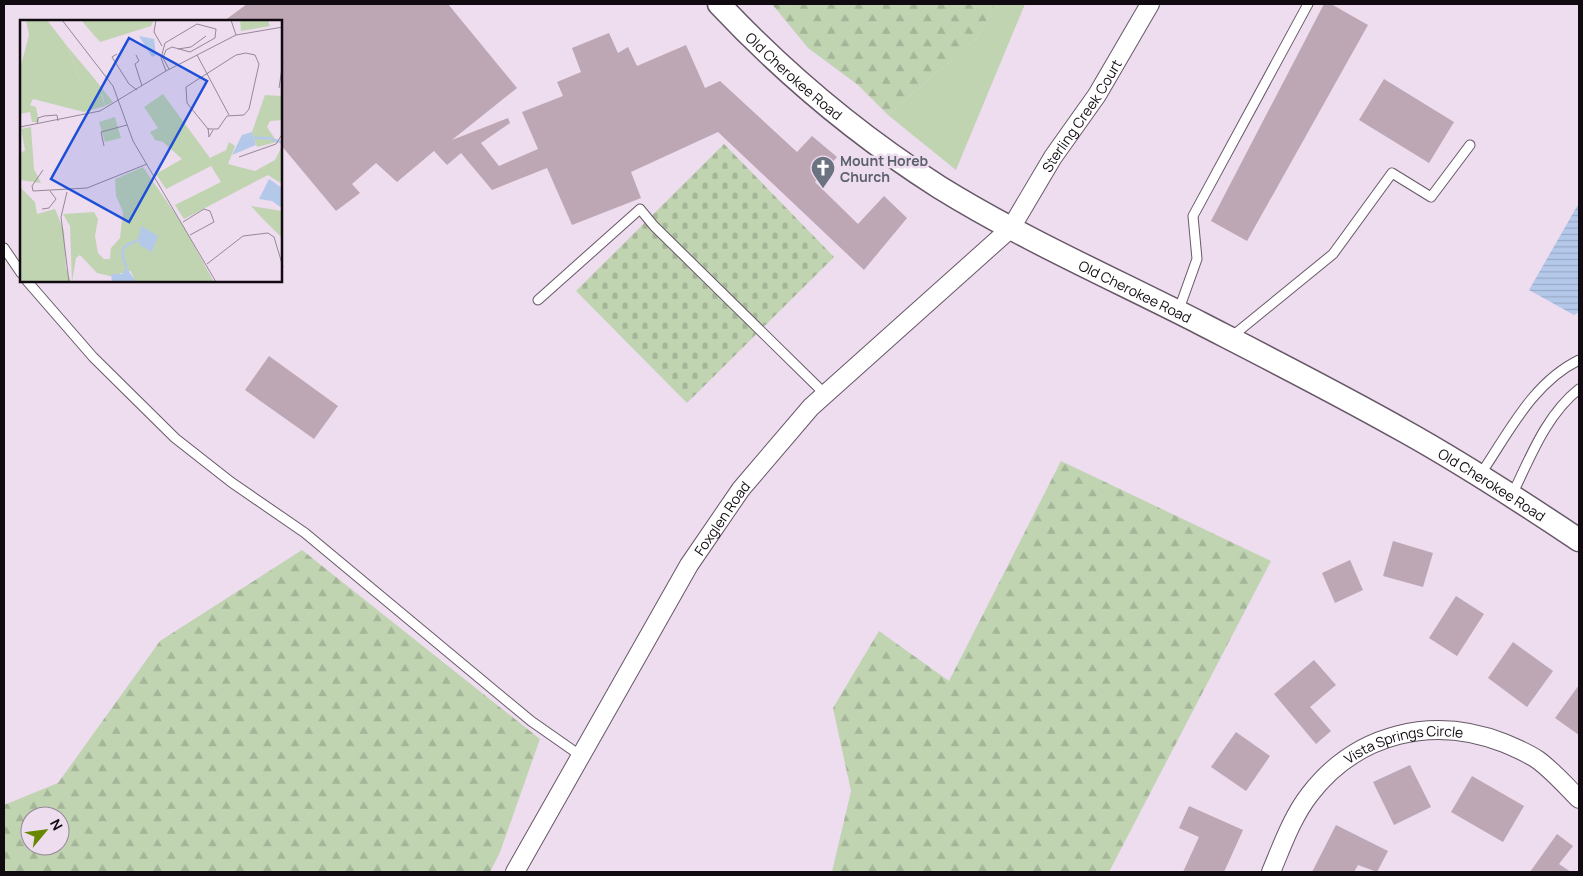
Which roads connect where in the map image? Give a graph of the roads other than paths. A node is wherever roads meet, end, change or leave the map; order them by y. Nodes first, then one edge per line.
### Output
1 (719, 4) edge
2 (1150, 4) edge
3 (1308, 4) edge
4 (1470, 145) dead end
5 (1012, 228) junction
6 (4, 248) edge
7 (20, 272) edge
8 (28, 282) edge
9 (538, 300) dead end
10 (1178, 312) junction
11 (1230, 339) junction
12 (1579, 360) edge
13 (1579, 389) edge
14 (826, 394) junction
15 (1480, 476) junction
16 (1512, 495) junction
17 (1579, 540) edge
18 (581, 756) junction
19 (1579, 799) edge
20 (515, 872) edge
21 (1271, 872) edge

1 - 5 street, Old Cherokee Road
2 - 5 street, Sterling Creek Court
3 - 10 lane
4 - 11 lane
5 - 10 street, Old Cherokee Road
5 - 14 street, Foxglen Road
6 - 7 lane
8 - 18 lane
9 - 14 lane
10 - 11 street, Old Cherokee Road
11 - 15 street, Old Cherokee Road
12 - 15 lane
13 - 16 lane
14 - 18 street, Foxglen Road
15 - 16 street, Old Cherokee Road
16 - 17 street, Old Cherokee Road
18 - 20 street, Foxglen Road
19 - 21 street, Vista Springs Circle

